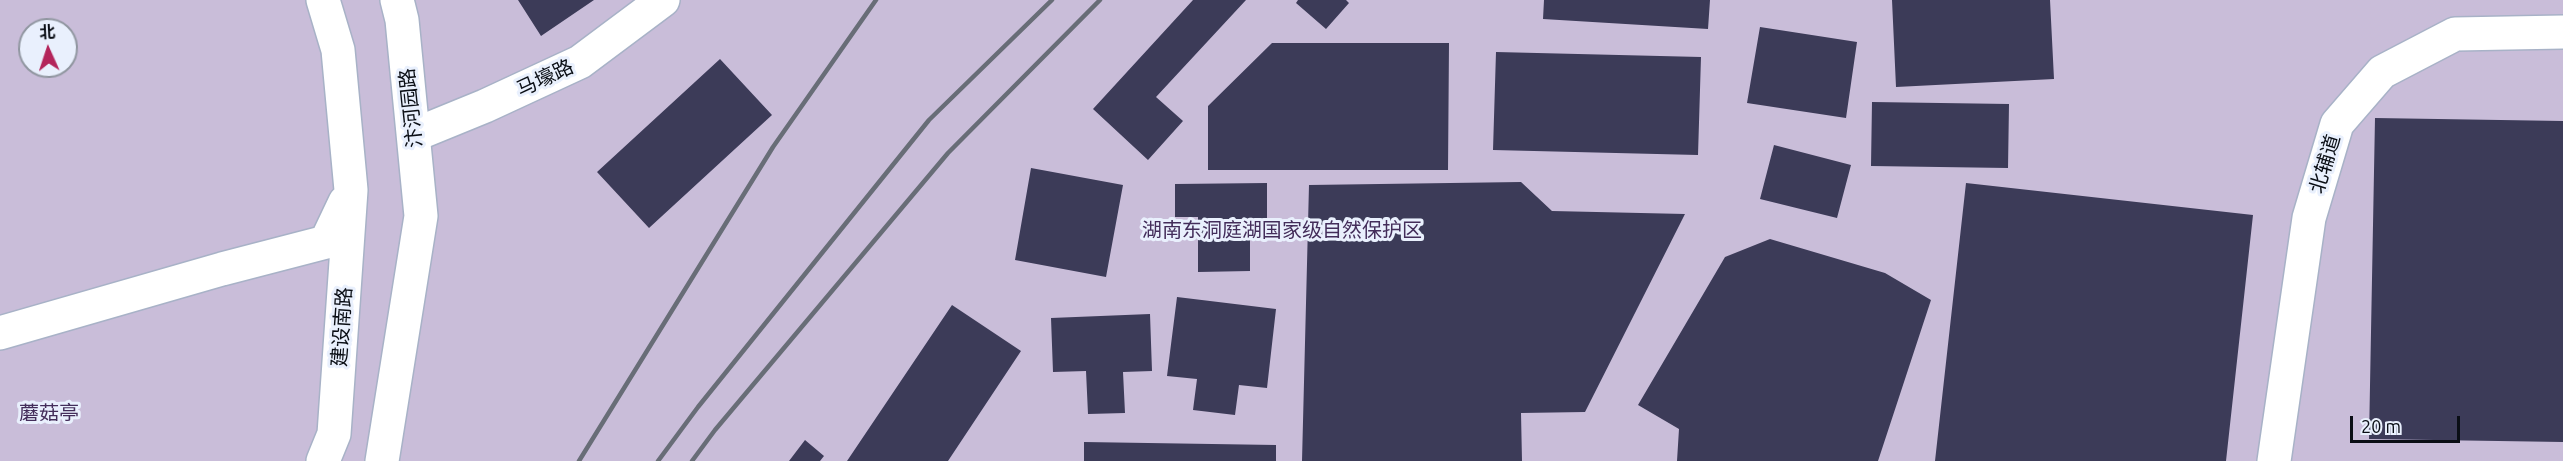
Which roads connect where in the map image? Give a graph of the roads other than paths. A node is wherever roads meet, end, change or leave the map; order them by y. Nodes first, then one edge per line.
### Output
1 (323, 0) edge
2 (397, 0) edge
3 (663, 0) edge
4 (2563, 32) edge
5 (414, 135) junction
6 (351, 190) junction
7 (0, 333) edge
8 (323, 461) edge
9 (381, 461) edge
10 (2274, 461) edge

1 - 6 main road
2 - 5 main road, 汴河园路
3 - 5 main road, 马壕路
4 - 10 main road, 北辅道
5 - 9 main road, 汴河园路
6 - 7 main road
6 - 8 main road, 建设南路

